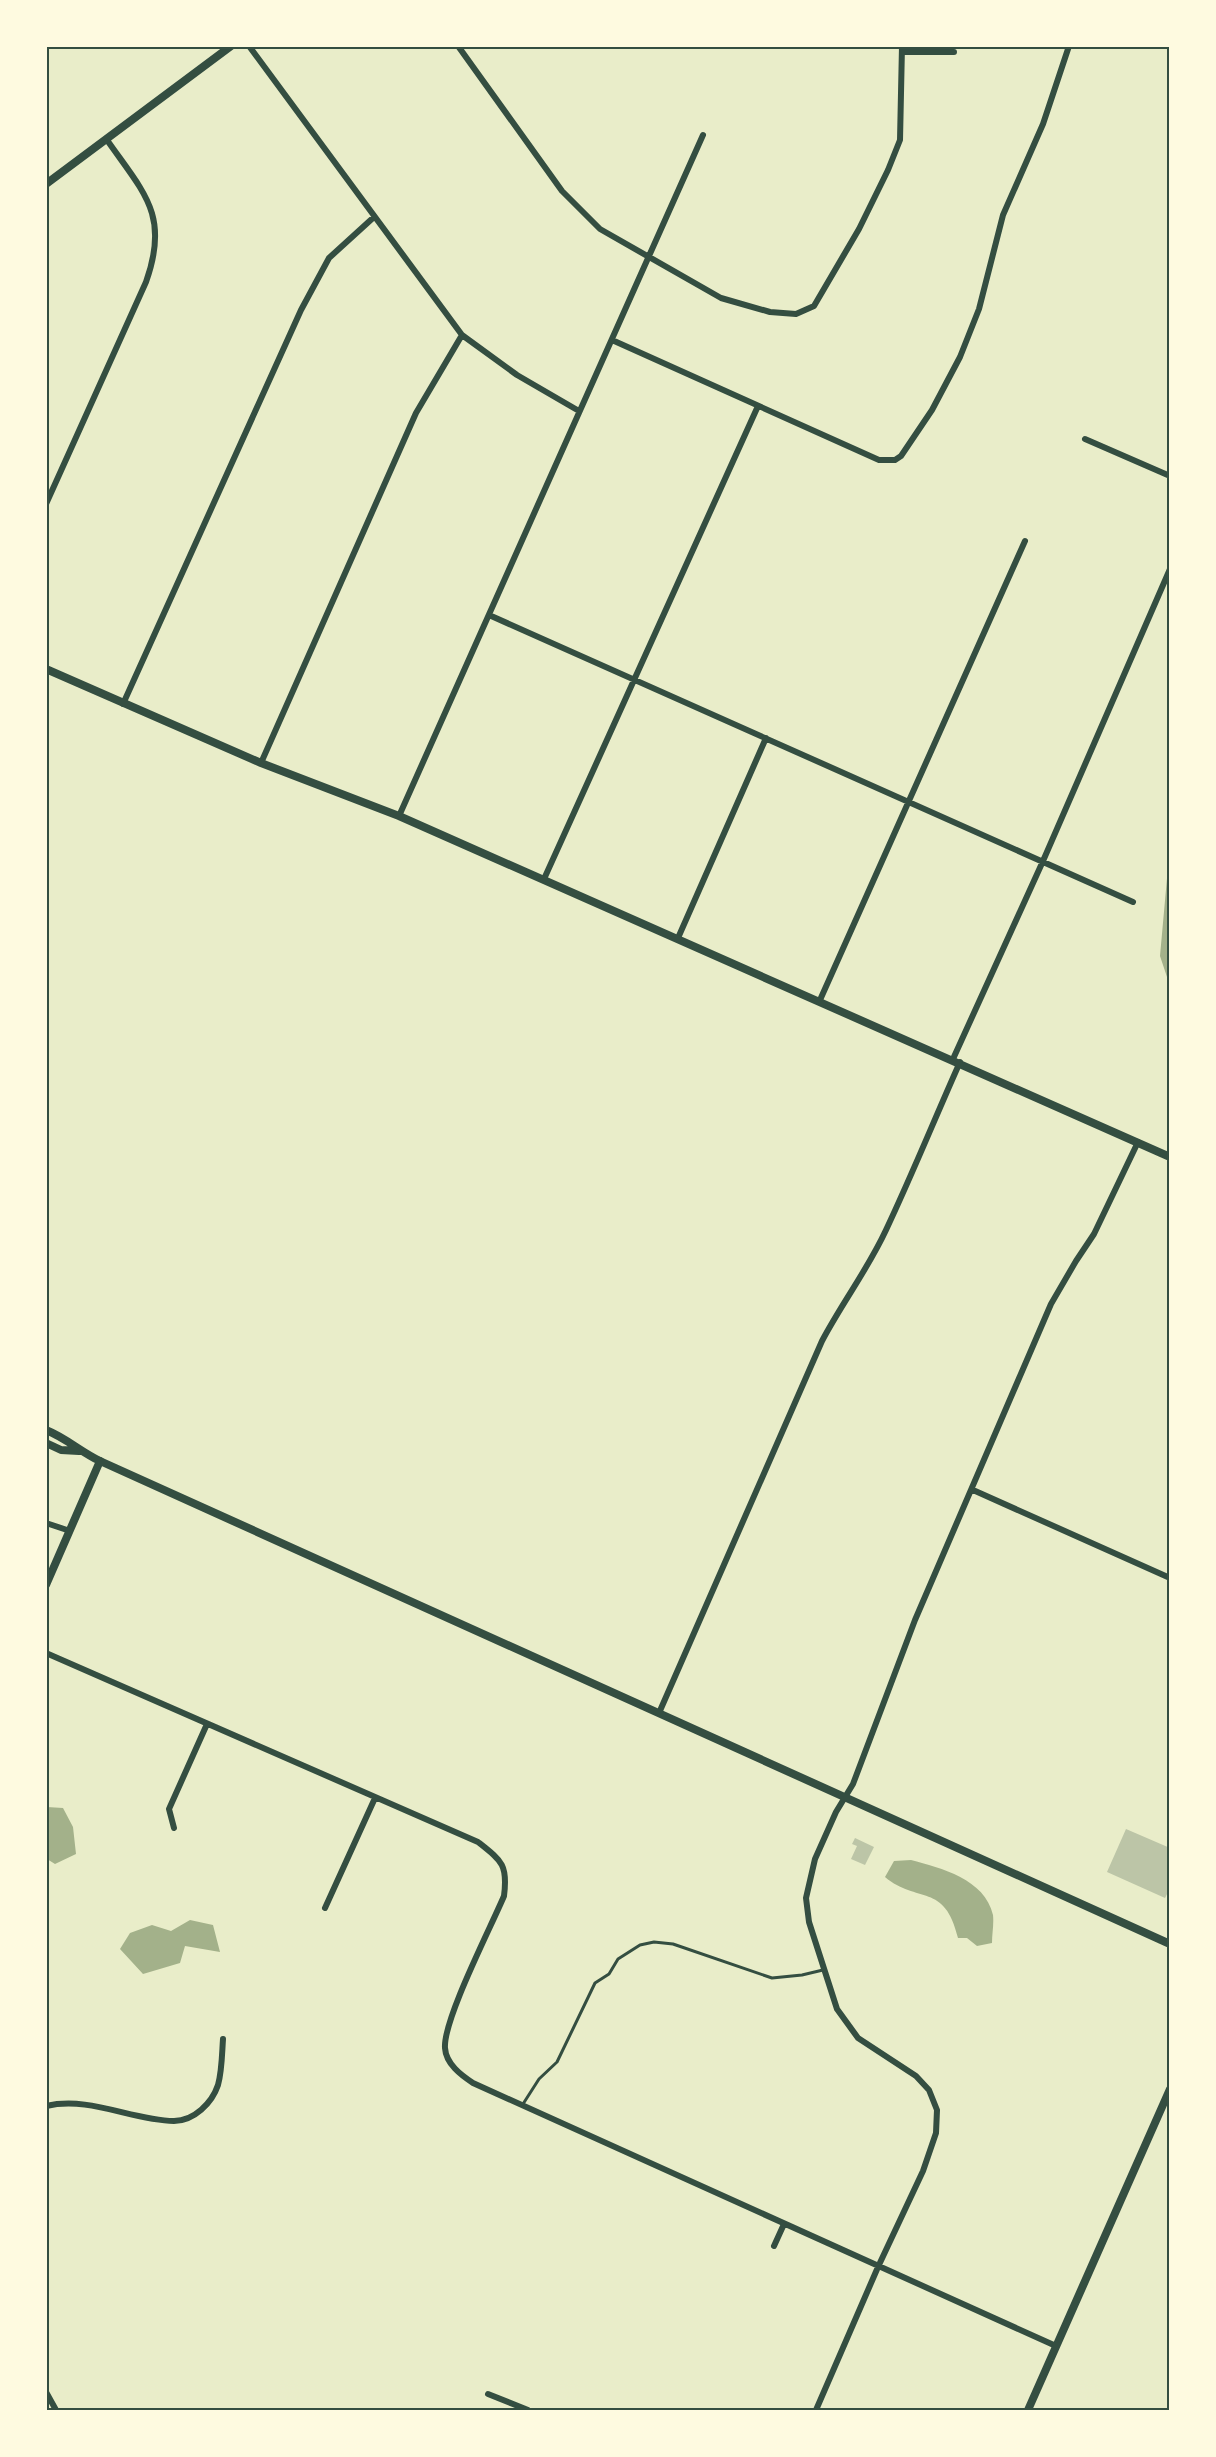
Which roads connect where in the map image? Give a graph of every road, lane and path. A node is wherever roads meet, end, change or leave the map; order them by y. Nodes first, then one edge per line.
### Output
1 (231, 46) edge
2 (249, 46) edge
3 (458, 46) edge
4 (1069, 46) edge
5 (903, 49) edge
6 (954, 52) dead end
7 (703, 135) dead end
8 (107, 140) junction
9 (46, 184) edge
10 (374, 217) junction
11 (647, 257) junction
12 (462, 335) junction
13 (612, 340) junction
14 (758, 406) junction
15 (579, 411) junction
16 (1085, 439) dead end
17 (1170, 476) edge
18 (46, 504) edge
19 (1025, 541) dead end
20 (1170, 569) edge
21 (489, 615) junction
22 (46, 669) edge
23 (634, 679) junction
24 (123, 704) junction
25 (766, 738) junction
26 (261, 763) junction
27 (908, 802) junction
28 (399, 816) junction
29 (1043, 861) junction
30 (544, 879) junction
31 (1133, 902) dead end
32 (678, 938) junction
33 (820, 1000) junction
34 (957, 1060) junction
35 (1138, 1142) junction
36 (1170, 1157) edge
37 (46, 1430) edge
38 (46, 1443) edge
39 (79, 1451) junction
40 (100, 1461) junction
41 (973, 1490) junction
42 (46, 1523) edge
43 (70, 1531) junction
44 (1170, 1578) edge
45 (46, 1584) edge
46 (46, 1653) edge
47 (659, 1713) junction
48 (207, 1725) junction
49 (846, 1797) junction
50 (375, 1798) junction
51 (174, 1828) dead end
52 (325, 1908) dead end
53 (1170, 1944) edge
54 (825, 1969) junction
55 (223, 2039) dead end
56 (1170, 2089) edge
57 (46, 2106) edge
58 (522, 2106) junction
59 (784, 2224) junction
60 (774, 2246) dead end
61 (878, 2267) junction
62 (1056, 2346) junction
63 (46, 2392) edge
64 (488, 2394) dead end
65 (56, 2410) edge
66 (528, 2410) edge
67 (816, 2410) edge
68 (1028, 2410) edge

1 - 8 street
2 - 10 street
3 - 11 street
4 - 14 street
5 - 6 street
5 - 11 street
7 - 11 street
8 - 9 street
8 - 18 street
10 - 12 street
10 - 24 street
11 - 13 street
12 - 15 street
12 - 26 street
13 - 14 street
13 - 15 street
14 - 23 street
15 - 21 street
16 - 17 street
19 - 27 street
20 - 29 street
21 - 23 street
21 - 28 street
22 - 24 street
23 - 25 street
23 - 30 street
24 - 26 street
25 - 27 street
25 - 32 street
26 - 28 street
27 - 29 street
27 - 33 street
28 - 30 street
29 - 31 street
29 - 34 street
30 - 32 street
32 - 33 street
33 - 34 street
34 - 35 street
34 - 47 street
35 - 36 street
35 - 41 street
37 - 39 main road
38 - 39 main road
39 - 40 main road
40 - 43 street
40 - 47 main road
41 - 44 street
41 - 49 street
42 - 43 street
43 - 45 street
46 - 48 street
47 - 49 main road
48 - 50 street
48 - 51 street
49 - 53 main road
49 - 54 street
50 - 52 street
50 - 58 street
54 - 58 lane
54 - 61 street
55 - 57 street
56 - 62 main road
58 - 59 street
59 - 60 street
59 - 61 street
61 - 62 street
61 - 67 street
62 - 68 main road
63 - 65 street
64 - 66 street

